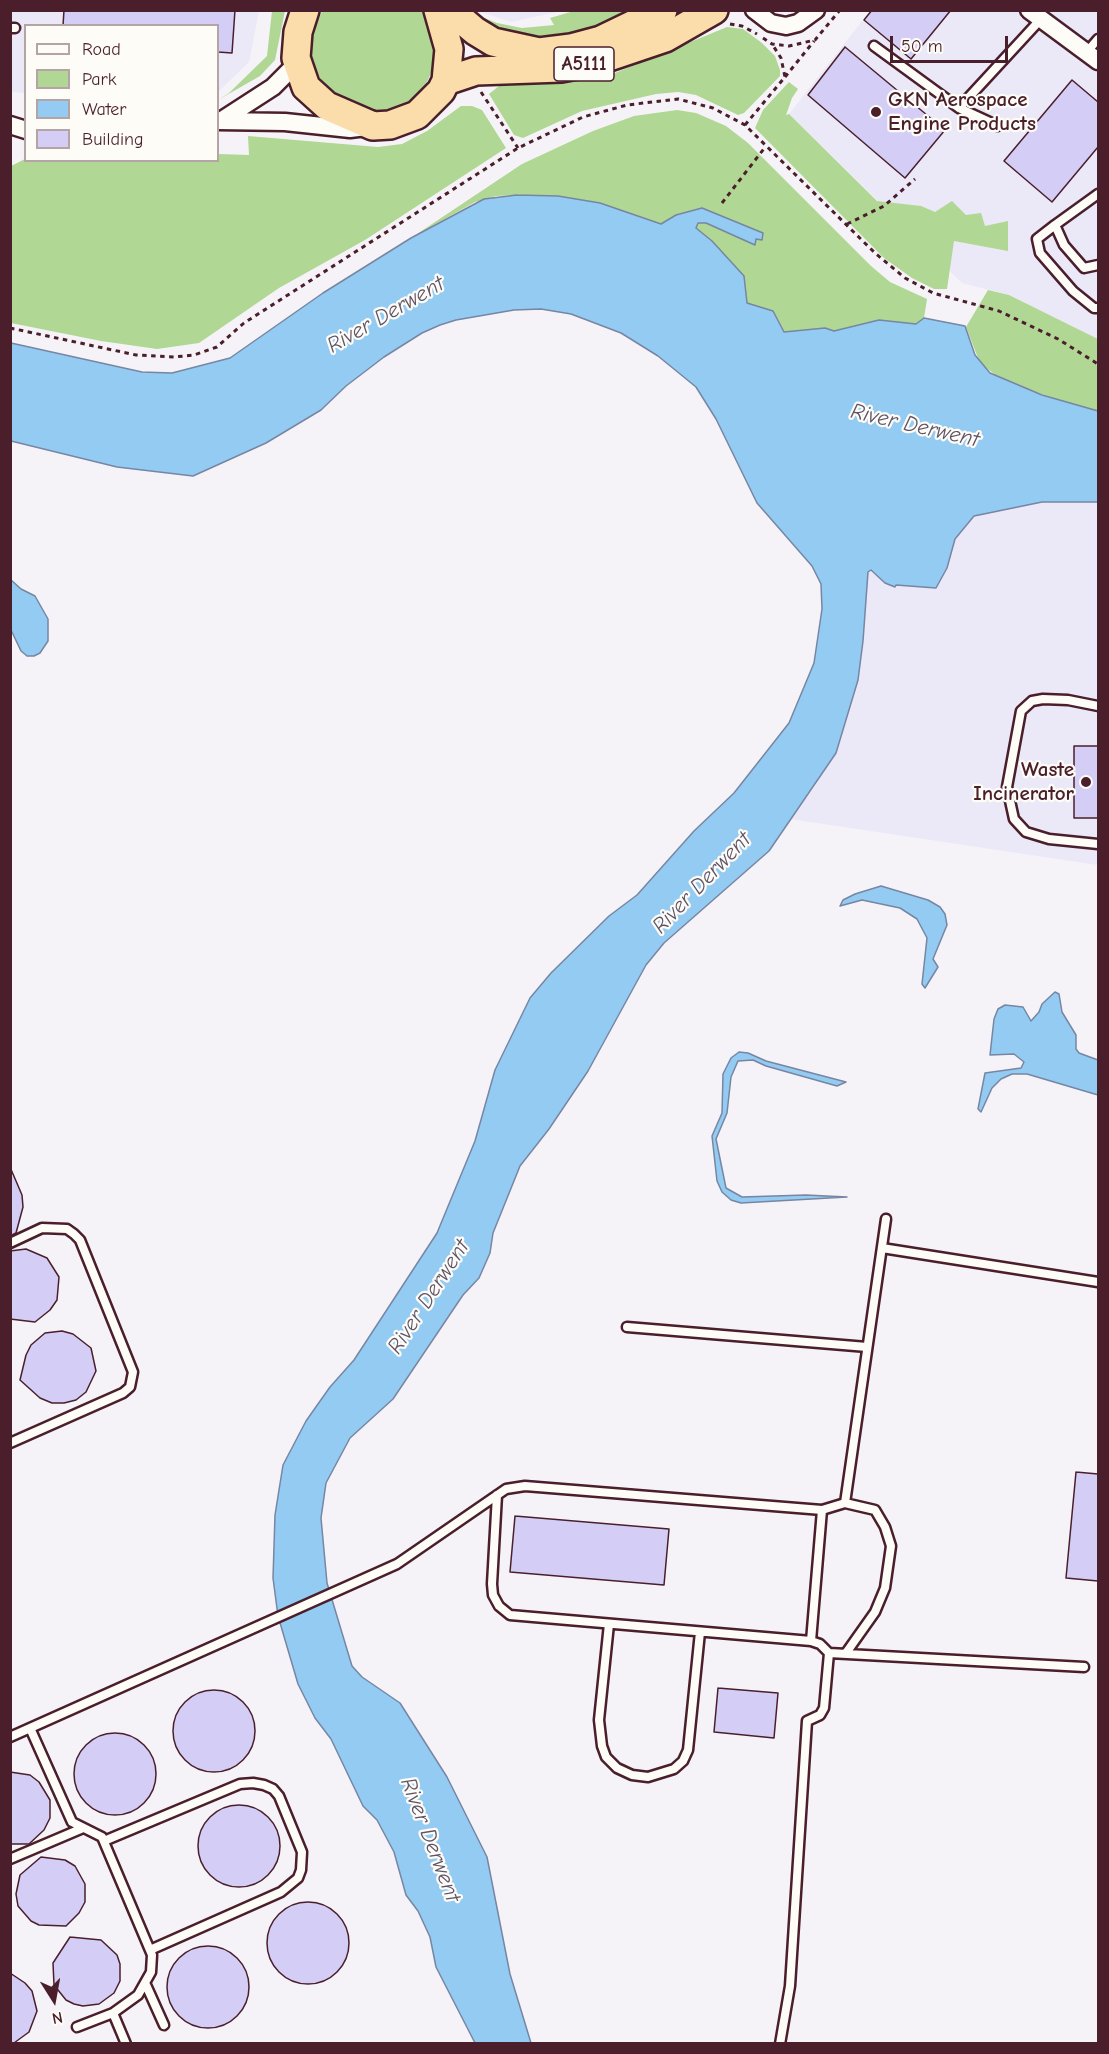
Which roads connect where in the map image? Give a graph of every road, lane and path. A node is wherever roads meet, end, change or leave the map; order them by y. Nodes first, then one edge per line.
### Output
1 (438, 10) edge
2 (450, 10) edge
3 (663, 10) edge
4 (686, 10) edge
5 (714, 10) edge
6 (754, 10) edge
7 (816, 10) edge
8 (303, 12) edge
9 (1035, 15) edge
10 (621, 32) junction
11 (1098, 39) edge
12 (815, 40) dead end
13 (772, 44) dead end
14 (874, 46) dead end
15 (1092, 57) edge
16 (296, 58) junction
17 (785, 77) junction
18 (446, 81) junction
19 (479, 89) dead end
20 (960, 108) junction
21 (220, 121) edge
22 (745, 125) junction
23 (373, 126) junction
24 (998, 126) dead end
25 (766, 146) junction
26 (518, 148) junction
27 (915, 179) dead end
28 (1098, 194) edge
29 (722, 203) dead end
30 (847, 224) junction
31 (1055, 225) junction
32 (1098, 266) edge
33 (1098, 308) edge
34 (10, 328) edge
35 (1098, 364) edge
36 (1098, 706) edge
37 (1098, 844) edge
38 (886, 1219) dead end
39 (10, 1243) edge
40 (882, 1248) junction
41 (1098, 1281) edge
42 (627, 1327) dead end
43 (867, 1347) junction
44 (10, 1443) edge
45 (497, 1495) junction
46 (844, 1503) junction
47 (822, 1510) junction
48 (609, 1624) junction
49 (699, 1632) junction
50 (811, 1641) junction
51 (829, 1653) junction
52 (846, 1653) junction
53 (1084, 1667) dead end
54 (30, 1728) junction
55 (10, 1737) edge
56 (83, 1828) junction
57 (104, 1841) junction
58 (10, 1859) edge
59 (150, 1950) junction
60 (146, 1985) junction
61 (113, 2013) junction
62 (164, 2025) dead end
63 (77, 2027) dead end
64 (126, 2043) edge
65 (780, 2043) edge

1 - 18 highway
2 - 10 highway, A5111
3 - 10 highway, A5111
4 - 10 street
5 - 18 highway, A5111
6 - 7 street
8 - 16 highway
9 - 15 street
9 - 20 lane
11 - 15 lane
12 - 17 path
13 - 17 path
14 - 20 lane
16 - 21 street
16 - 23 highway
17 - 22 path
18 - 23 highway
19 - 26 path
20 - 24 lane
21 - 23 street
22 - 25 path
22 - 26 path
25 - 29 path
25 - 30 path
26 - 34 path
27 - 30 path
28 - 31 lane
30 - 35 path
31 - 32 lane
31 - 33 lane
36 - 37 lane
38 - 40 lane
39 - 44 lane
40 - 41 lane
40 - 43 lane
42 - 43 lane
43 - 46 lane
45 - 47 lane
45 - 48 lane
45 - 54 lane
46 - 47 lane
46 - 52 lane
47 - 50 lane
48 - 49 lane
48 - 49 lane
49 - 50 lane
50 - 51 lane
51 - 52 lane
51 - 65 lane
52 - 53 lane
54 - 55 lane
54 - 56 lane
56 - 57 lane
56 - 58 lane
57 - 59 lane
57 - 59 lane
59 - 60 lane
60 - 61 lane
60 - 62 lane
61 - 63 lane
61 - 64 lane

